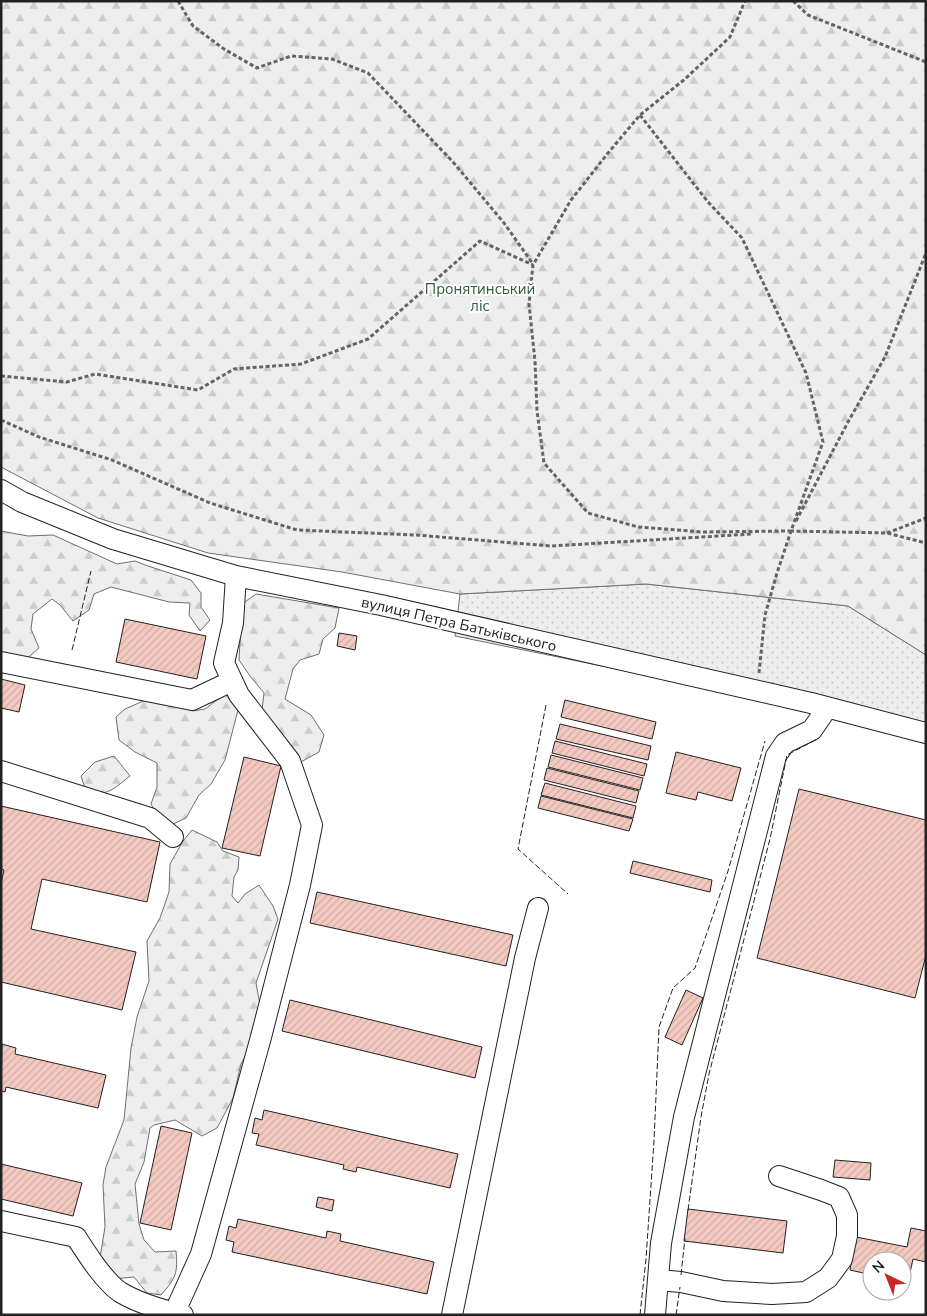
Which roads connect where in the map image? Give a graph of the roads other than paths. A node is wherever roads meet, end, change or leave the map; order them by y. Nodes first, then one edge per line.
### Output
1 (1, 490) edge
2 (236, 576) junction
3 (1, 662) edge
4 (232, 681) junction
5 (827, 708) junction
6 (926, 733) edge
7 (1, 771) edge
8 (172, 837) dead end
9 (538, 908) dead end
10 (779, 1176) dead end
11 (1, 1221) edge
12 (658, 1280) junction
13 (178, 1314) edge
14 (452, 1315) edge
15 (655, 1315) edge

1 - 2 street, вулиця Петра Батьківського
2 - 4 street
2 - 5 street, вулиця Петра Батьківського
3 - 4 street
4 - 13 street
5 - 6 street, вулиця Петра Батьківського
5 - 12 street
7 - 8 street
9 - 14 street
10 - 12 street
11 - 13 street
12 - 15 street

